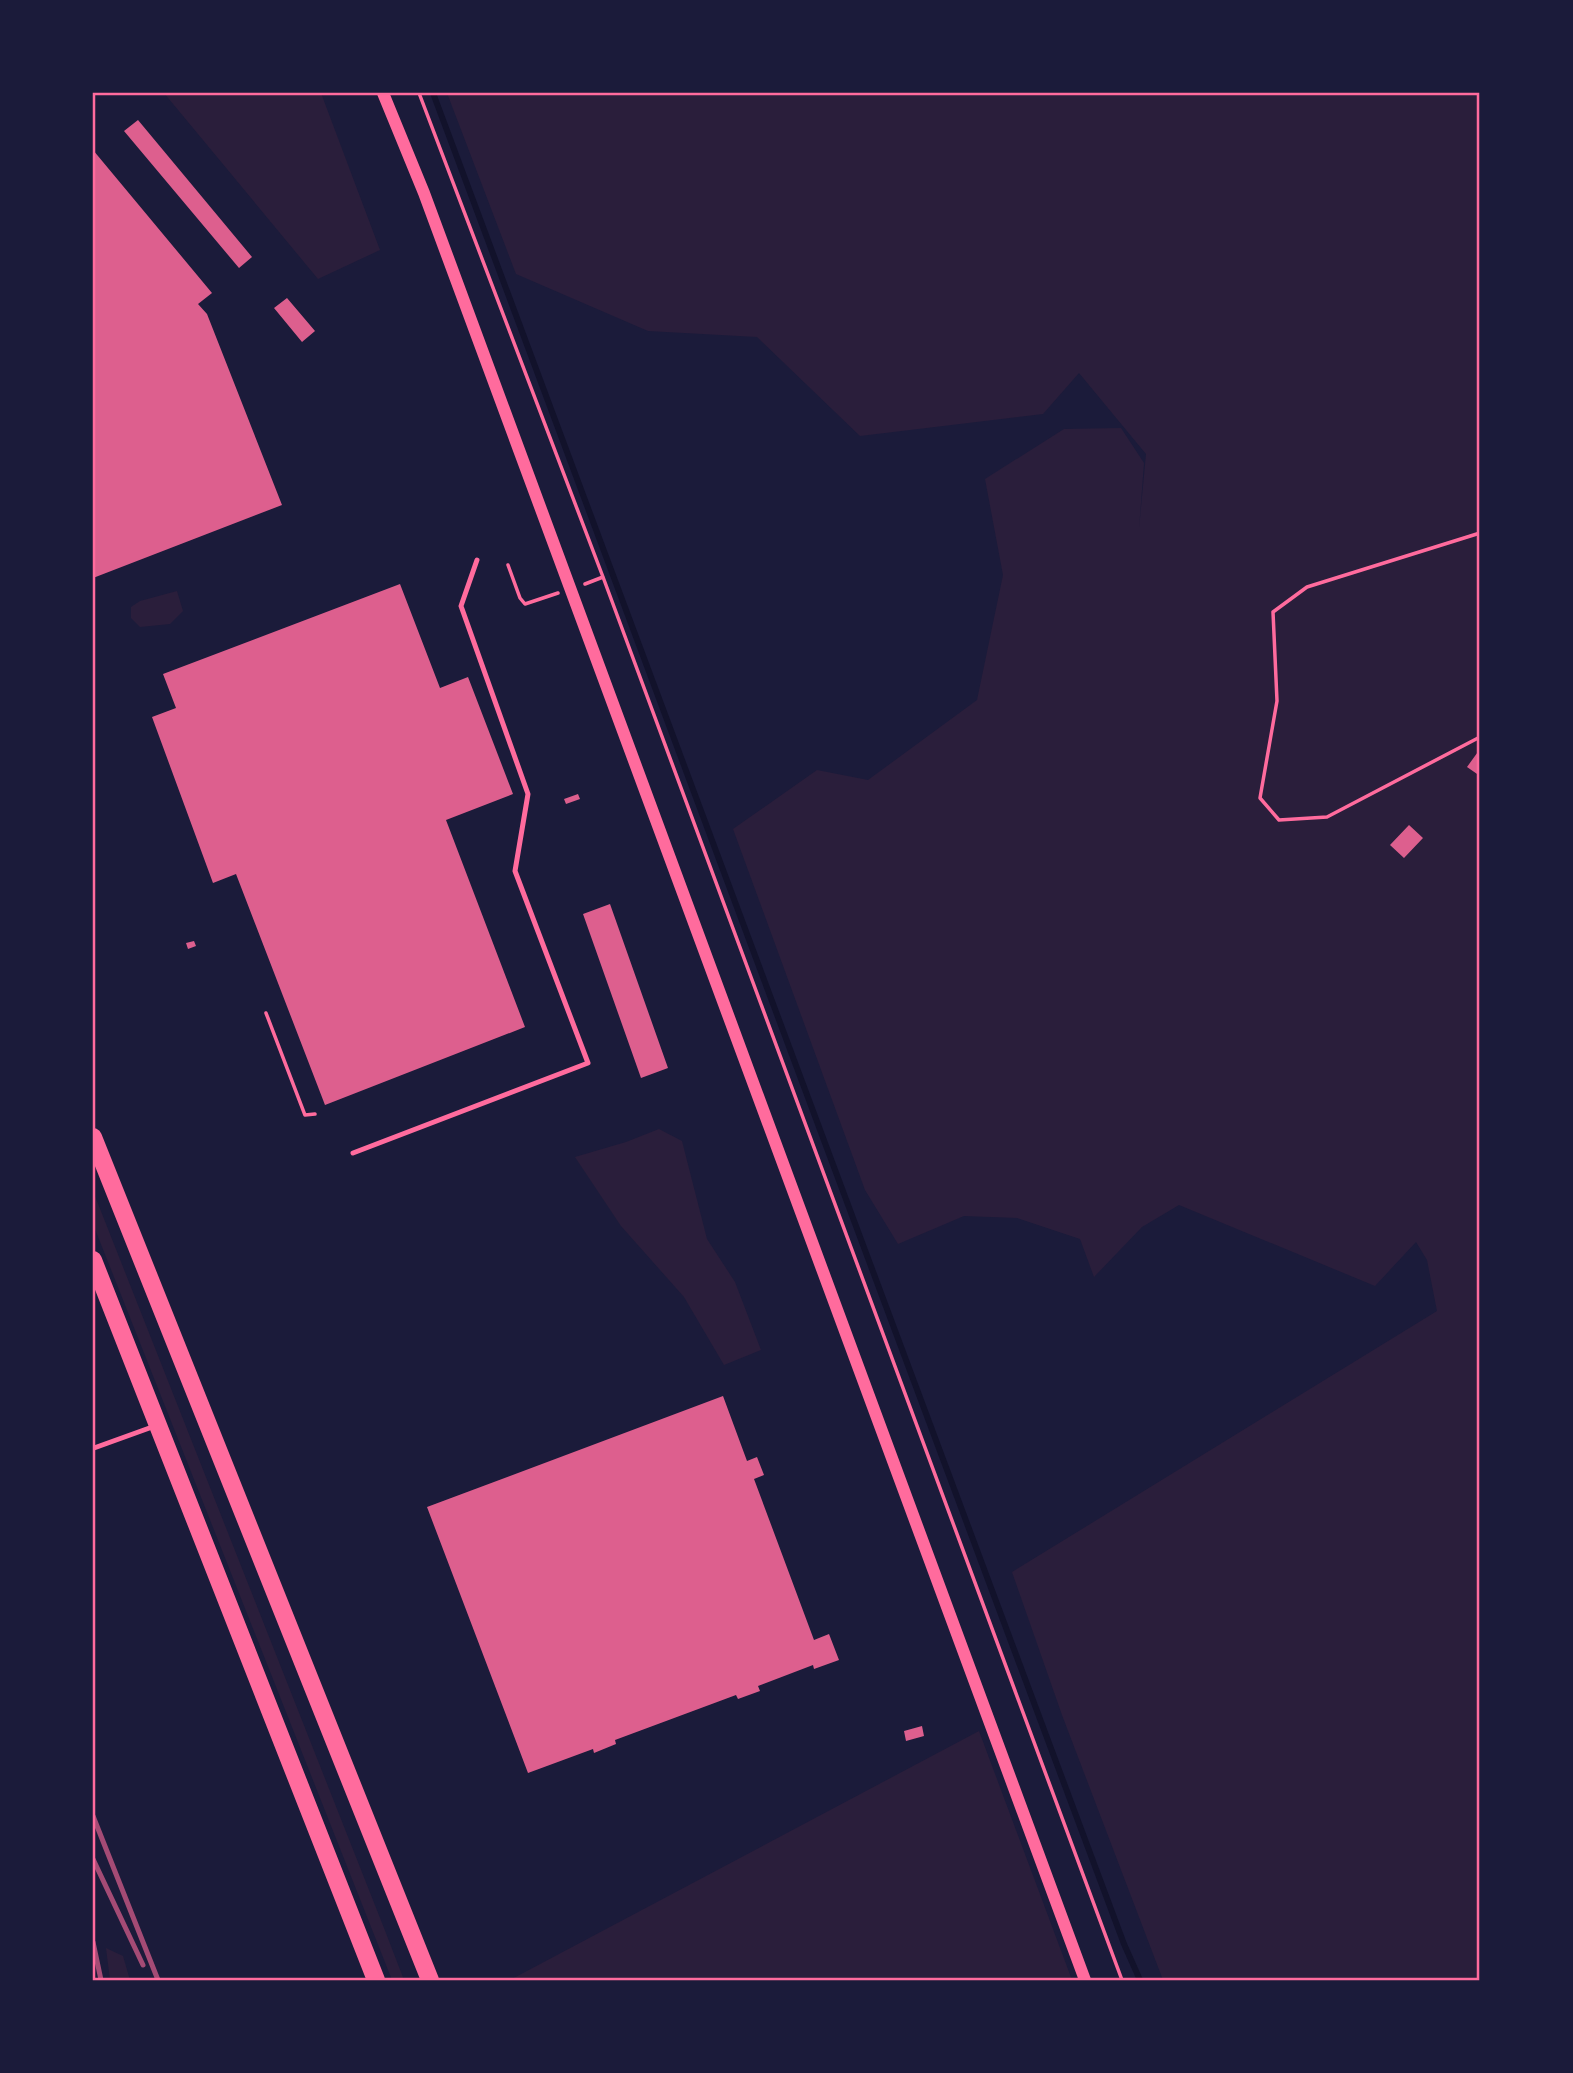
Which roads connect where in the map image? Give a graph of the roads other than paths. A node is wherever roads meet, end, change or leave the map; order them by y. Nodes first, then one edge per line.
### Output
1 (383, 93) edge
2 (477, 560) dead end
3 (93, 1137) edge
4 (353, 1153) dead end
5 (93, 1260) edge
6 (158, 1425) junction
7 (94, 1448) edge
8 (376, 1980) edge
9 (430, 1980) edge
10 (1085, 1980) edge

1 - 10 street
2 - 4 lane
3 - 9 highway
5 - 6 highway
6 - 7 lane
6 - 8 highway

